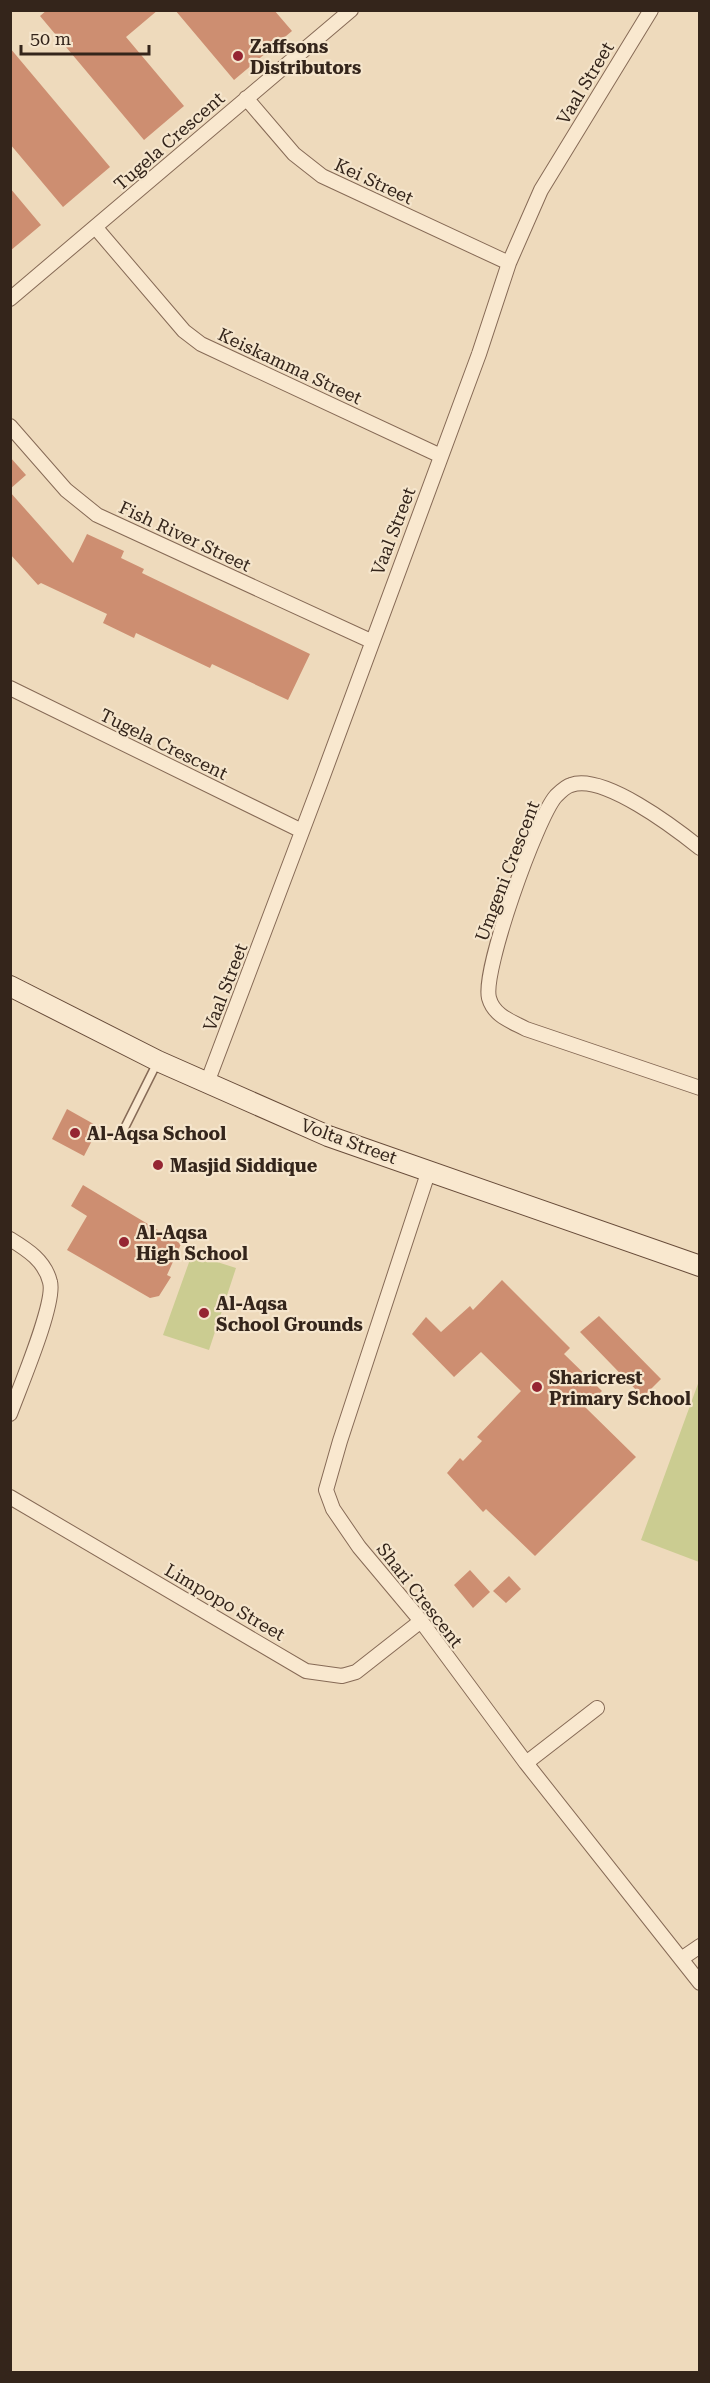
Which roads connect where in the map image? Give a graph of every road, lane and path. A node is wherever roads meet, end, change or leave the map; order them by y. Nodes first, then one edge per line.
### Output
1 (351, 10) edge
2 (651, 10) edge
3 (246, 98) junction
4 (96, 228) junction
5 (509, 263) junction
6 (10, 299) edge
7 (10, 426) edge
8 (441, 456) junction
9 (371, 641) junction
10 (10, 688) edge
11 (302, 831) junction
12 (699, 848) edge
13 (10, 986) edge
14 (158, 1061) junction
15 (207, 1083) junction
16 (699, 1088) edge
17 (124, 1129) dead end
18 (429, 1170) junction
19 (10, 1239) edge
20 (699, 1266) edge
21 (10, 1414) edge
22 (10, 1497) edge
23 (421, 1621) junction
24 (597, 1708) dead end
25 (526, 1763) junction
26 (699, 1947) edge
27 (681, 1959) junction
28 (699, 1983) edge

1 - 3 street, Tugela Crescent
2 - 5 street, Vaal Street
3 - 4 street, Tugela Crescent
3 - 5 street, Kei Street
4 - 6 street, Tugela Crescent
4 - 8 street, Keiskamma Street
5 - 8 street, Vaal Street
7 - 9 street, Fish River Street
8 - 9 street, Vaal Street
9 - 11 street, Vaal Street
10 - 11 street, Tugela Crescent
11 - 15 street, Vaal Street
12 - 16 street, Umgeni Crescent
13 - 14 street, Volta Street
14 - 15 street, Volta Street
14 - 17 lane
15 - 18 street, Volta Street
18 - 20 street, Volta Street
18 - 23 street, Shari Crescent
19 - 21 street
22 - 23 street, Limpopo Street
23 - 25 street, Shari Crescent
24 - 25 street
25 - 27 street, Shari Crescent
26 - 27 street
27 - 28 street, Shari Crescent

